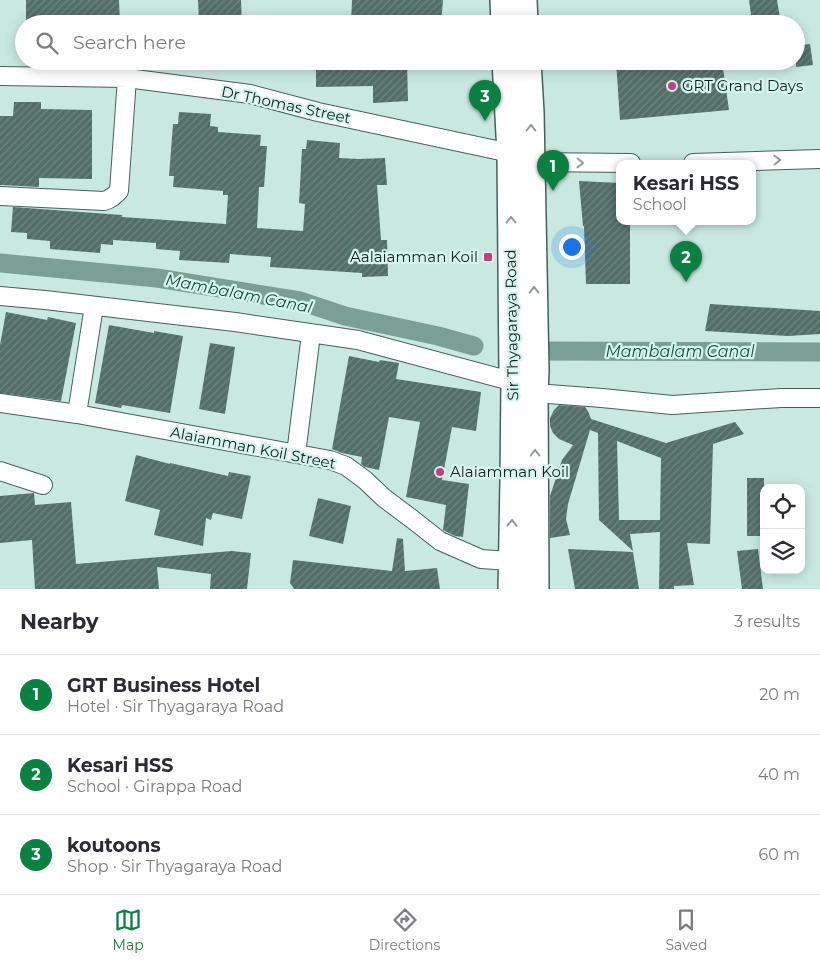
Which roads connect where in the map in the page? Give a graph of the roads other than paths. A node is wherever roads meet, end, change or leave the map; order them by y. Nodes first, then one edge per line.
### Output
1 (503, 0) edge
2 (524, 0) edge
3 (504, 15) edge
4 (525, 15) edge
5 (507, 70) edge
6 (529, 70) edge
7 (0, 76) edge
8 (127, 78) junction
9 (520, 157) junction
10 (820, 159) edge
11 (756, 161) edge
12 (616, 162) edge
13 (0, 196) edge
14 (0, 296) edge
15 (94, 306) junction
16 (312, 334) junction
17 (524, 388) junction
18 (820, 398) edge
19 (0, 404) edge
20 (77, 414) junction
21 (296, 454) junction
22 (0, 471) edge
23 (43, 485) dead end
24 (511, 561) junction
25 (510, 589) edge
26 (536, 589) edge

1 - 3 main road
2 - 4 main road
5 - 9 main road, Sir Thyagaraya Road
9 -> 6 main road, Sir Thyagaraya Road
7 - 8 street, Dr Thomas Street
8 - 9 street, Dr Thomas Street
8 - 13 street
9 -> 12 street, Dr Thomas Street
17 -> 9 main road, Sir Thyagaraya Road
11 -> 10 street
14 - 15 street
15 - 16 street
15 - 20 street
16 - 17 street
16 - 21 street
17 - 18 street
24 -> 17 main road, Sir Thyagaraya Road
26 -> 17 main road, Sir Thyagaraya Road
19 - 20 street, Alaiamman Koil Street
20 - 21 street, Alaiamman Koil Street
21 - 24 street, Alaiamman Koil Street
22 - 23 street
24 - 25 main road, Sir Thyagaraya Road

